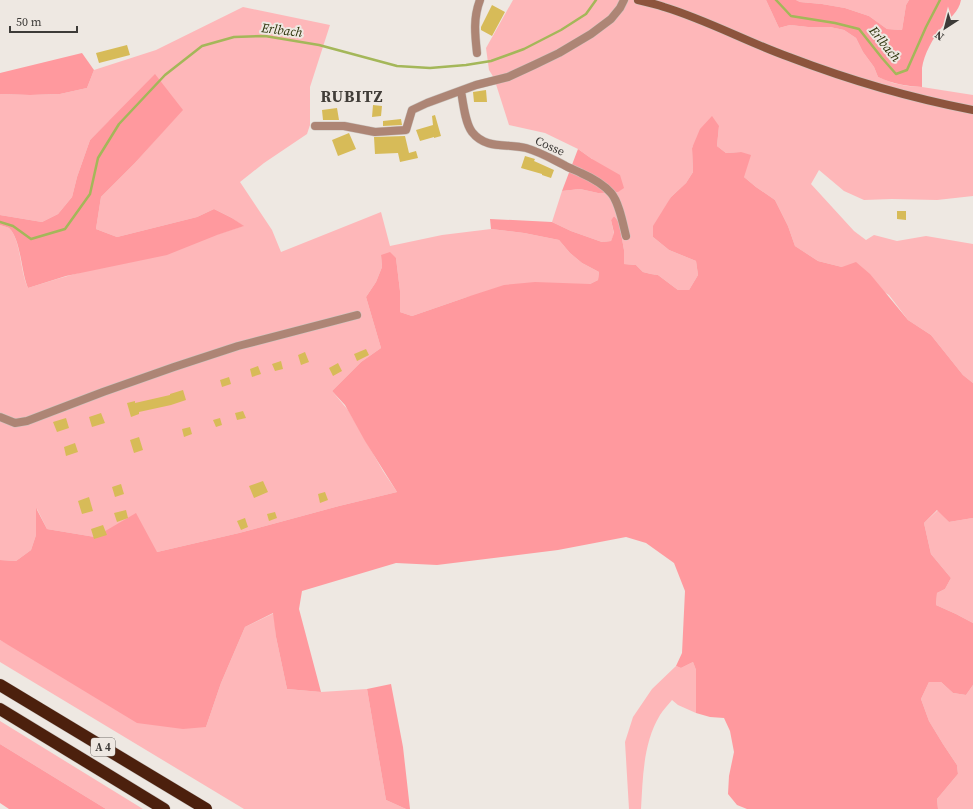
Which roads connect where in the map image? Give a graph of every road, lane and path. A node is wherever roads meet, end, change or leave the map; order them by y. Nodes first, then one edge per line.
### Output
1 (480, 0) edge
2 (624, 0) edge
3 (638, 0) edge
4 (477, 53) dead end
5 (461, 91) junction
6 (973, 110) edge
7 (315, 126) dead end
8 (626, 236) dead end
9 (357, 314) dead end
10 (0, 417) edge
11 (0, 685) edge
12 (0, 709) edge
13 (164, 809) edge
14 (206, 809) edge

1 - 4 street
2 - 5 street
3 - 6 main road
5 - 7 street
5 - 8 street, Cosse
9 - 10 street
11 - 14 highway, A 4
12 - 13 highway, A 4

